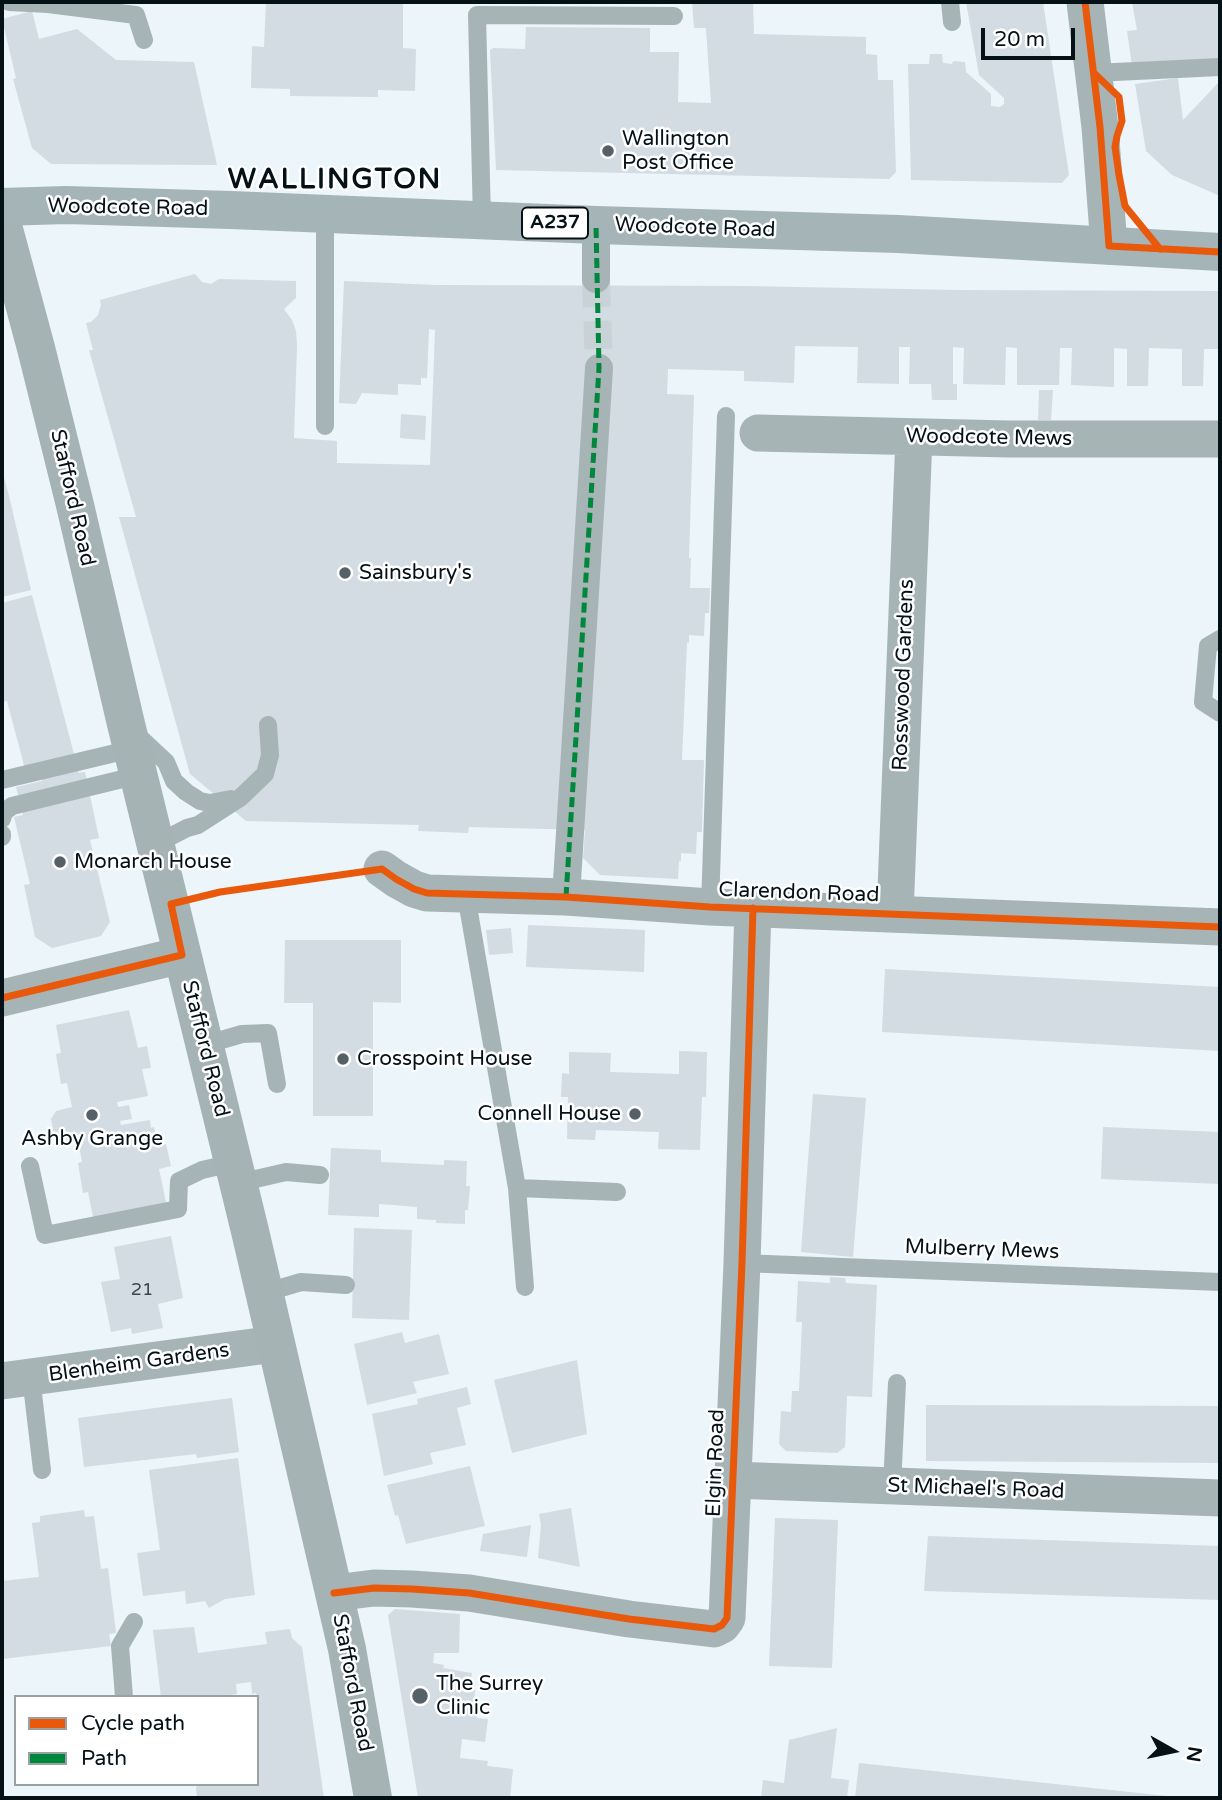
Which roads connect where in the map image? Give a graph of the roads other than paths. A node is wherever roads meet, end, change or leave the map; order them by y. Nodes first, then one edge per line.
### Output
1 (9, 2) edge
2 (950, 2) edge
3 (1085, 2) edge
4 (674, 16) dead end
5 (952, 22) dead end
6 (144, 40) dead end
7 (1220, 67) edge
8 (1094, 73) junction
9 (2, 207) edge
10 (325, 215) junction
11 (482, 220) junction
12 (2, 222) edge
13 (596, 225) junction
14 (1109, 246) junction
15 (1220, 251) edge
16 (596, 279) tunnel mouth
17 (599, 368) tunnel mouth
18 (726, 416) dead end
19 (325, 426) dead end
20 (758, 433) dead end
21 (914, 437) junction
22 (1220, 439) edge
23 (1220, 639) edge
24 (1220, 713) edge
25 (268, 725) dead end
26 (132, 749) junction
27 (2, 780) edge
28 (240, 798) junction
29 (2, 819) edge
30 (156, 844) junction
31 (382, 869) dead end
32 (466, 895) junction
33 (566, 897) junction
34 (710, 906) junction
35 (753, 908) junction
36 (895, 914) junction
37 (1220, 928) edge
38 (182, 955) junction
39 (2, 998) edge
40 (204, 1045) junction
41 (277, 1084) dead end
42 (30, 1166) dead end
43 (236, 1173) junction
44 (320, 1175) dead end
45 (517, 1188) junction
46 (617, 1192) dead end
47 (743, 1263) junction
48 (1220, 1282) edge
49 (346, 1285) dead end
50 (525, 1287) dead end
51 (264, 1293) junction
52 (275, 1345) junction
53 (17, 1379) edge
54 (897, 1383) dead end
55 (42, 1470) dead end
56 (732, 1480) junction
57 (892, 1486) junction
58 (1220, 1498) edge
59 (334, 1593) junction
60 (134, 1622) dead end
61 (124, 1695) edge
62 (373, 1798) edge

1 - 6 lane
2 - 5 lane
3 - 8 street
4 - 11 lane
7 - 8 lane
8 - 14 street
9 - 10 main road, Woodcote Road / A237
10 - 11 main road, Woodcote Road / A237
10 - 19 lane
11 - 13 main road, Woodcote Road / A237
12 - 26 main road, Stafford Road
13 - 14 main road, Woodcote Road / A237
13 - 16 street
14 - 15 main road, Woodcote Road / A237
17 - 33 street
18 - 34 lane
20 - 21 street, Woodcote Mews
21 - 22 street, Woodcote Mews
21 - 36 street, Rosswood Gardens
23 - 24 lane
25 - 28 lane
26 - 27 lane
26 - 28 lane
26 - 29 lane
26 - 30 main road, Stafford Road
28 - 30 lane
30 - 38 main road, Stafford Road
31 - 32 street, Clarendon Road
32 - 33 street, Clarendon Road
32 - 45 lane
33 - 34 street, Clarendon Road
34 - 35 street, Clarendon Road
35 - 36 street, Clarendon Road
35 - 47 street, Elgin Road
36 - 37 street, Clarendon Road
38 - 39 street
38 - 40 main road, Stafford Road
40 - 41 lane
40 - 43 main road, Stafford Road
42 - 43 lane
43 - 44 lane
43 - 51 main road, Stafford Road
45 - 46 lane
45 - 50 lane
47 - 48 lane, Mulberry Mews
47 - 56 street, Elgin Road
49 - 51 lane
51 - 52 main road, Stafford Road
52 - 53 street, Blenheim Gardens
52 - 59 main road, Stafford Road
53 - 55 lane
54 - 57 lane
56 - 57 street, St Michael's Road
56 - 59 street, Elgin Road
57 - 58 street, St Michael's Road
59 - 62 main road, Stafford Road
60 - 61 lane

